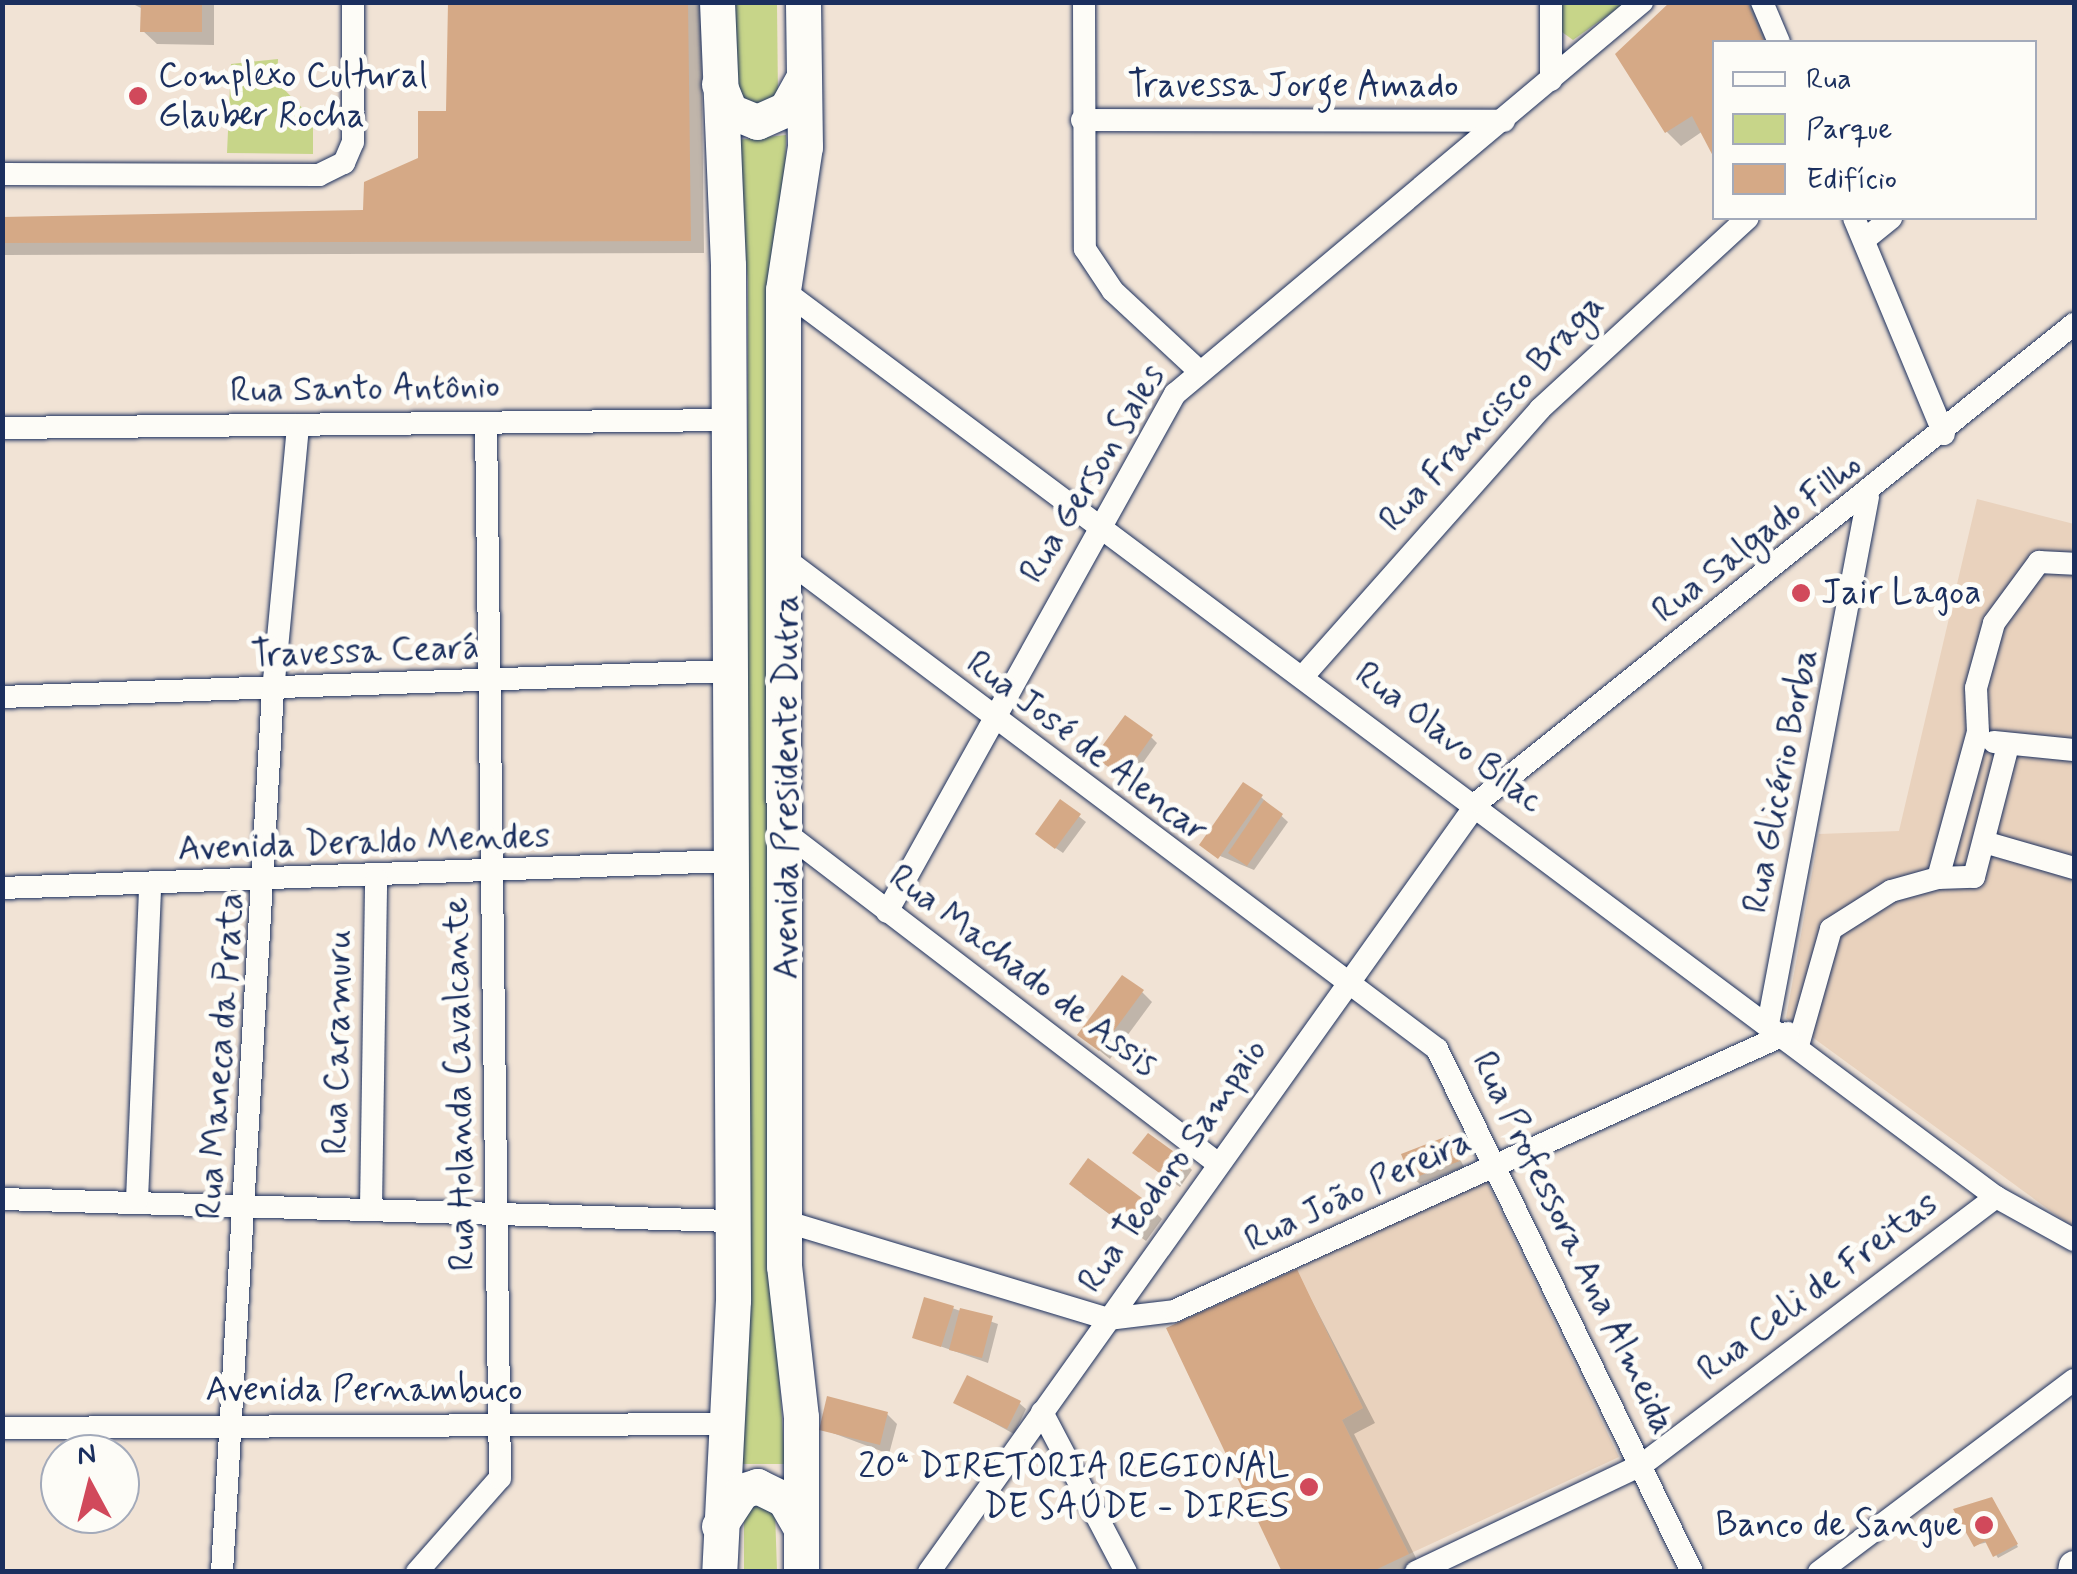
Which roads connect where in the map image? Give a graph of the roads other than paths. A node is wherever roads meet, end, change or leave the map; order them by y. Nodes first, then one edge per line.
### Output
1 (353, 2) edge
2 (717, 2) edge
3 (802, 2) edge
4 (1084, 2) edge
5 (1550, 2) edge
6 (1642, 2) edge
7 (1762, 2) edge
8 (1778, 40) edge
9 (803, 76) junction
10 (717, 78) junction
11 (1550, 80) junction
12 (1082, 120) junction
13 (1504, 121) junction
14 (2, 174) edge
15 (1746, 220) edge
16 (1855, 220) edge
17 (1888, 220) edge
18 (1864, 240) junction
19 (784, 290) junction
20 (2074, 324) edge
21 (1197, 369) junction
22 (729, 420) junction
23 (486, 423) junction
24 (298, 425) junction
25 (2, 428) edge
26 (1944, 434) junction
27 (1868, 497) junction
28 (1096, 524) junction
29 (788, 561) junction
30 (2074, 564) edge
31 (730, 671) junction
32 (1305, 674) junction
33 (488, 683) junction
34 (273, 691) junction
35 (2, 698) edge
36 (994, 720) junction
37 (1978, 732) junction
38 (2008, 746) junction
39 (2074, 750) edge
40 (1478, 802) junction
41 (786, 833) junction
42 (1984, 842) junction
43 (728, 860) junction
44 (2074, 868) edge
45 (492, 875) junction
46 (376, 878) junction
47 (1938, 878) junction
48 (268, 880) junction
49 (150, 885) junction
50 (2, 888) edge
51 (888, 912) junction
52 (1346, 983) junction
53 (1786, 1032) junction
54 (1217, 1163) junction
55 (1495, 1167) junction
56 (1996, 1196) junction
57 (2, 1199) edge
58 (137, 1200) junction
59 (246, 1202) junction
60 (371, 1207) junction
61 (496, 1212) junction
62 (729, 1220) junction
63 (784, 1221) junction
64 (2074, 1240) edge
65 (1140, 1272) junction
66 (1174, 1310) junction
67 (1108, 1319) junction
68 (2074, 1380) edge
69 (1042, 1412) junction
70 (499, 1424) junction
71 (726, 1424) junction
72 (232, 1426) junction
73 (2, 1428) edge
74 (1642, 1464) junction
75 (719, 1526) junction
76 (801, 1529) junction
77 (222, 1572) edge
78 (417, 1572) edge
79 (719, 1572) edge
80 (801, 1572) edge
81 (928, 1572) edge
82 (1126, 1572) edge
83 (1416, 1572) edge
84 (1692, 1572) edge
85 (1819, 1572) edge

1 - 14 street
2 - 10 highway, Avenida Presidente Dutra
3 - 9 highway, Avenida Presidente Dutra
4 - 12 street
5 - 11 street
6 - 11 street, Rua Gerson Sales
7 - 8 street
9 - 10 highway
9 - 19 highway, Avenida Presidente Dutra
10 - 22 highway, Avenida Presidente Dutra
11 - 13 street, Rua Gerson Sales
12 - 13 street, Travessa Jorge Amado
12 - 21 street
13 - 21 street, Rua Gerson Sales
15 - 32 street, Rua Francisco Braga
16 - 18 street
17 - 18 street
18 - 26 street
19 - 28 street, Rua Olavo Bilac
19 - 29 highway, Avenida Presidente Dutra
20 - 26 street, Rua Salgado Filho
21 - 28 street, Rua Gerson Sales
22 - 23 street, Rua Santo Antônio
22 - 31 highway, Avenida Presidente Dutra
23 - 24 street, Rua Santo Antônio
23 - 33 street, Rua Holanda Cavalcante
24 - 25 street, Rua Santo Antônio
24 - 34 street, Rua Maneca da Prata
26 - 27 street, Rua Salgado Filho
27 - 40 street, Rua Salgado Filho
27 - 53 street, Rua Glicério Borba
28 - 32 street, Rua Olavo Bilac
28 - 36 street, Rua Gerson Sales
29 - 36 street, Rua José de Alencar
29 - 41 highway, Avenida Presidente Dutra
30 - 37 street
31 - 33 street, Travessa Ceará
31 - 43 highway, Avenida Presidente Dutra
32 - 40 street, Rua Olavo Bilac
33 - 34 street, Travessa Ceará
33 - 45 street, Rua Holanda Cavalcante
34 - 35 street, Travessa Ceará
34 - 48 street, Rua Maneca da Prata
36 - 51 street, Rua Gerson Sales
36 - 52 street, Rua José de Alencar
37 - 38 street
37 - 47 street
38 - 39 street
38 - 42 street
40 - 52 street, Rua Teodoro Sampaio
40 - 53 street, Rua Olavo Bilac
41 - 51 street, Rua Machado de Assis
41 - 63 highway, Avenida Presidente Dutra
42 - 44 street
42 - 47 street
43 - 45 street, Avenida Deraldo Mendes
43 - 62 highway, Avenida Presidente Dutra
45 - 46 street, Avenida Deraldo Mendes
45 - 61 street, Rua Holanda Cavalcante
46 - 48 street, Avenida Deraldo Mendes
46 - 60 street, Rua Caramuru
47 - 53 street
48 - 49 street, Avenida Deraldo Mendes
48 - 59 street, Rua Maneca da Prata
49 - 50 street, Avenida Deraldo Mendes
49 - 58 street
51 - 54 street, Rua Machado de Assis
52 - 54 street, Rua Teodoro Sampaio
52 - 55 street, Rua Professora Ana Almeida
53 - 55 street, Rua João Pereira
53 - 56 street, Rua Olavo Bilac
54 - 65 street, Rua Teodoro Sampaio
55 - 66 street, Rua João Pereira
55 - 74 street, Rua Professora Ana Almeida
56 - 64 street, Rua Olavo Bilac
56 - 74 street, Rua Celi de Freitas
57 - 58 street
58 - 59 street
59 - 60 street
59 - 72 street, Rua Maneca da Prata
60 - 61 street
61 - 62 street
61 - 70 street, Rua Holanda Cavalcante
62 - 71 highway, Avenida Presidente Dutra
63 - 67 street
63 - 76 highway, Avenida Presidente Dutra
65 - 66 street
65 - 67 street, Rua Teodoro Sampaio
66 - 67 street, Rua João Pereira
67 - 69 street, Rua Teodoro Sampaio
68 - 85 street
69 - 81 street, Rua Teodoro Sampaio
69 - 82 street
70 - 71 street, Avenida Pernambuco
70 - 72 street, Avenida Pernambuco
70 - 78 street, Rua Holanda Cavalcante
71 - 75 highway, Avenida Presidente Dutra
72 - 73 street, Avenida Pernambuco
72 - 77 street, Rua Maneca da Prata
74 - 83 street, Rua Celi de Freitas
74 - 84 street, Rua Professora Ana Almeida
75 - 76 highway
75 - 79 highway, Avenida Presidente Dutra
76 - 80 highway, Avenida Presidente Dutra

